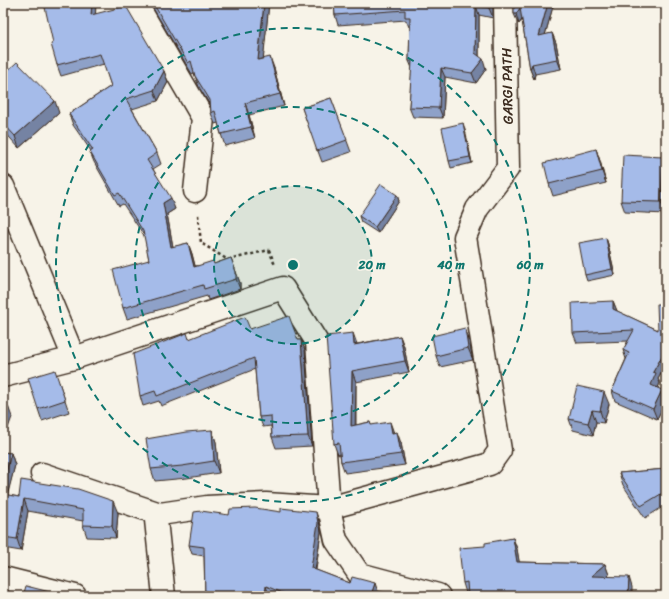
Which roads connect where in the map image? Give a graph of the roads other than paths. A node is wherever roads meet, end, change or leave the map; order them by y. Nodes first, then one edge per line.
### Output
1 (136, 3) edge
2 (505, 3) edge
3 (3, 186) edge
4 (195, 191) road end
5 (74, 358) junction
6 (3, 376) edge
7 (42, 474) dead end
8 (329, 508) junction
9 (160, 514) junction
10 (3, 578) edge
11 (75, 596) edge
12 (164, 596) edge
13 (439, 596) edge

1 - 4 street
2 - 8 street, GARGI PATH
3 - 5 street
5 - 6 street
5 - 8 street
7 - 9 street
8 - 9 street
8 - 13 street
9 - 12 street
10 - 11 street

